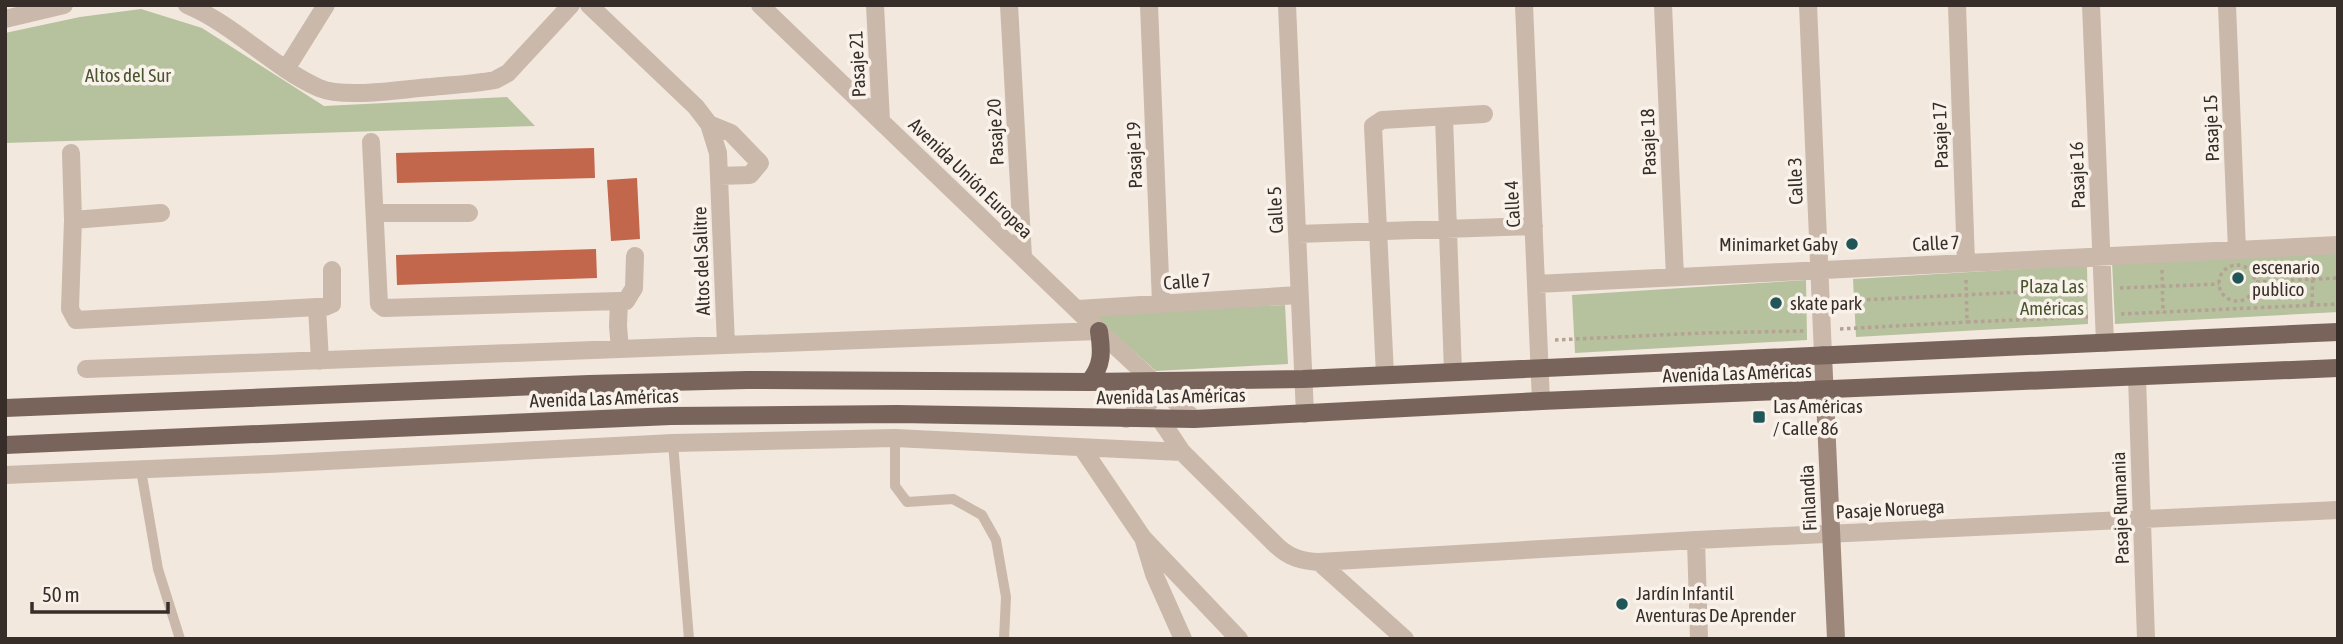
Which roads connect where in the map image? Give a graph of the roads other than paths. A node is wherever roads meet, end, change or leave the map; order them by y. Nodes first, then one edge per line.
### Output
1 (64, 5) edge
2 (187, 5) edge
3 (326, 5) edge
4 (571, 5) edge
5 (589, 5) edge
6 (760, 5) edge
7 (875, 5) edge
8 (1009, 5) edge
9 (1149, 5) edge
10 (1287, 5) edge
11 (1524, 5) edge
12 (1663, 5) edge
13 (1808, 5) edge
14 (1957, 5) edge
15 (2091, 5) edge
16 (2227, 5) edge
17 (5, 19) edge
18 (286, 69) junction
19 (1484, 114) dead end
20 (1444, 117) junction
21 (881, 121) junction
22 (709, 124) junction
23 (371, 142) dead end
24 (71, 153) dead end
25 (719, 176) junction
26 (161, 213) dead end
27 (376, 213) junction
28 (469, 213) dead end
29 (73, 220) junction
30 (1534, 226) junction
31 (1448, 228) junction
32 (1379, 230) junction
33 (1297, 234) junction
34 (2338, 245) edge
35 (2237, 250) junction
36 (635, 256) dead end
37 (1023, 257) junction
38 (2101, 257) junction
39 (1966, 263) junction
40 (332, 270) dead end
41 (1819, 270) junction
42 (1675, 277) junction
43 (1536, 284) junction
44 (1299, 295) junction
45 (619, 301) junction
46 (1161, 303) junction
47 (317, 307) junction
48 (1078, 309) junction
49 (1099, 331) junction
50 (2338, 332) edge
51 (2105, 343) junction
52 (726, 345) junction
53 (620, 349) junction
54 (1823, 355) junction
55 (320, 361) junction
56 (1540, 368) junction
57 (2338, 368) edge
58 (86, 369) dead end
59 (1453, 372) junction
60 (1385, 375) junction
61 (2137, 377) junction
62 (1303, 379) junction
63 (1155, 381) junction
64 (1089, 382) junction
65 (1825, 391) junction
66 (1541, 401) junction
67 (5, 408) edge
68 (1305, 414) junction
69 (1126, 419) junction
70 (1160, 419) junction
71 (1194, 419) junction
72 (895, 438) junction
73 (673, 443) junction
74 (5, 445) edge
75 (1082, 448) junction
76 (1182, 452) junction
77 (141, 470) junction
78 (5, 475) edge
79 (2338, 510) edge
80 (2142, 518) junction
81 (1831, 533) junction
82 (1143, 538) junction
83 (1696, 540) junction
84 (1320, 562) junction
85 (180, 639) edge
86 (689, 639) edge
87 (1004, 639) edge
88 (1183, 639) edge
89 (1239, 639) edge
90 (1405, 639) edge
91 (1699, 639) edge
92 (1836, 639) edge
93 (2146, 639) edge

1 - 17 street
2 - 18 street
3 - 18 street
4 - 18 street
5 - 22 street, Altos del Salitre
6 - 21 street, Avenida Unión Europea
7 - 21 street, Pasaje 21
8 - 37 street, Pasaje 20
9 - 46 street, Pasaje 19
10 - 33 street, Calle 5
11 - 30 street, Calle 4
12 - 42 street, Pasaje 18
13 - 41 street, Calle 3
14 - 39 street, Pasaje 17
15 - 38 street, Pasaje 16
16 - 35 street, Pasaje 15
19 - 20 street
20 - 31 street
20 - 32 street
21 - 37 street, Avenida Unión Europea
22 - 25 street, Altos del Salitre
22 - 25 street, Altos del Salitre
23 - 27 street
24 - 29 street
25 - 52 street, Altos del Salitre
26 - 29 street
27 - 28 street
27 - 45 street
29 - 47 street
30 - 31 street
30 - 43 street, Calle 4
31 - 32 street
31 - 59 street
32 - 33 street
32 - 60 street
33 - 44 street, Calle 5
34 - 35 street, Calle 7
35 - 38 street, Calle 7
36 - 45 street
37 - 48 street, Avenida Unión Europea
38 - 39 street, Calle 7
38 - 51 street, Pasaje 16
39 - 41 street, Calle 7
40 - 47 street
41 - 42 street, Calle 7
41 - 54 street, Calle 3
42 - 43 street, Calle 7
43 - 56 street, Calle 4
44 - 46 street, Calle 7
44 - 62 street, Calle 5
45 - 53 street
46 - 48 street, Calle 7
47 - 55 street
48 - 49 street, Avenida Unión Europea
49 - 52 street
49 - 63 street, Avenida Unión Europea
49 - 64 main road
50 - 51 main road, Avenida Las Américas
51 - 54 main road, Avenida Las Américas
52 - 53 street
53 - 55 street
54 - 56 main road, Avenida Las Américas
54 - 65 street, Finlandia
55 - 58 street
56 - 59 main road, Avenida Las Américas
56 - 66 street, Calle 4
57 - 61 main road, Avenida Las Américas
59 - 60 main road, Avenida Las Américas
60 - 62 main road, Avenida Las Américas
61 - 65 main road, Avenida Las Américas
61 - 80 street, Pasaje Rumania
62 - 63 main road, Avenida Las Américas
62 - 68 street, Calle 5
63 - 64 main road, Avenida Las Américas
63 - 69 street
63 - 71 street, Avenida Unión Europea
64 - 67 main road, Avenida Las Américas
65 - 66 main road, Avenida Las Américas
65 - 81 street, Finlandia
66 - 68 main road, Avenida Las Américas
68 - 71 main road, Avenida Las Américas
69 - 70 main road, Avenida Las Américas
69 - 74 main road, Avenida Las Américas
70 - 71 main road, Avenida Las Américas
70 - 76 street
72 - 73 street
72 - 75 street
72 - 87 lane
73 - 77 street
73 - 86 lane
75 - 76 street
75 - 82 street
76 - 84 street
77 - 78 street
77 - 85 lane
79 - 80 street, Pasaje Noruega
80 - 81 street, Pasaje Noruega
80 - 93 street, Pasaje Rumania
81 - 83 street, Pasaje Noruega
81 - 92 street, Finlandia
82 - 88 street
82 - 89 street
83 - 84 street, Pasaje Noruega
83 - 91 street
84 - 90 street

